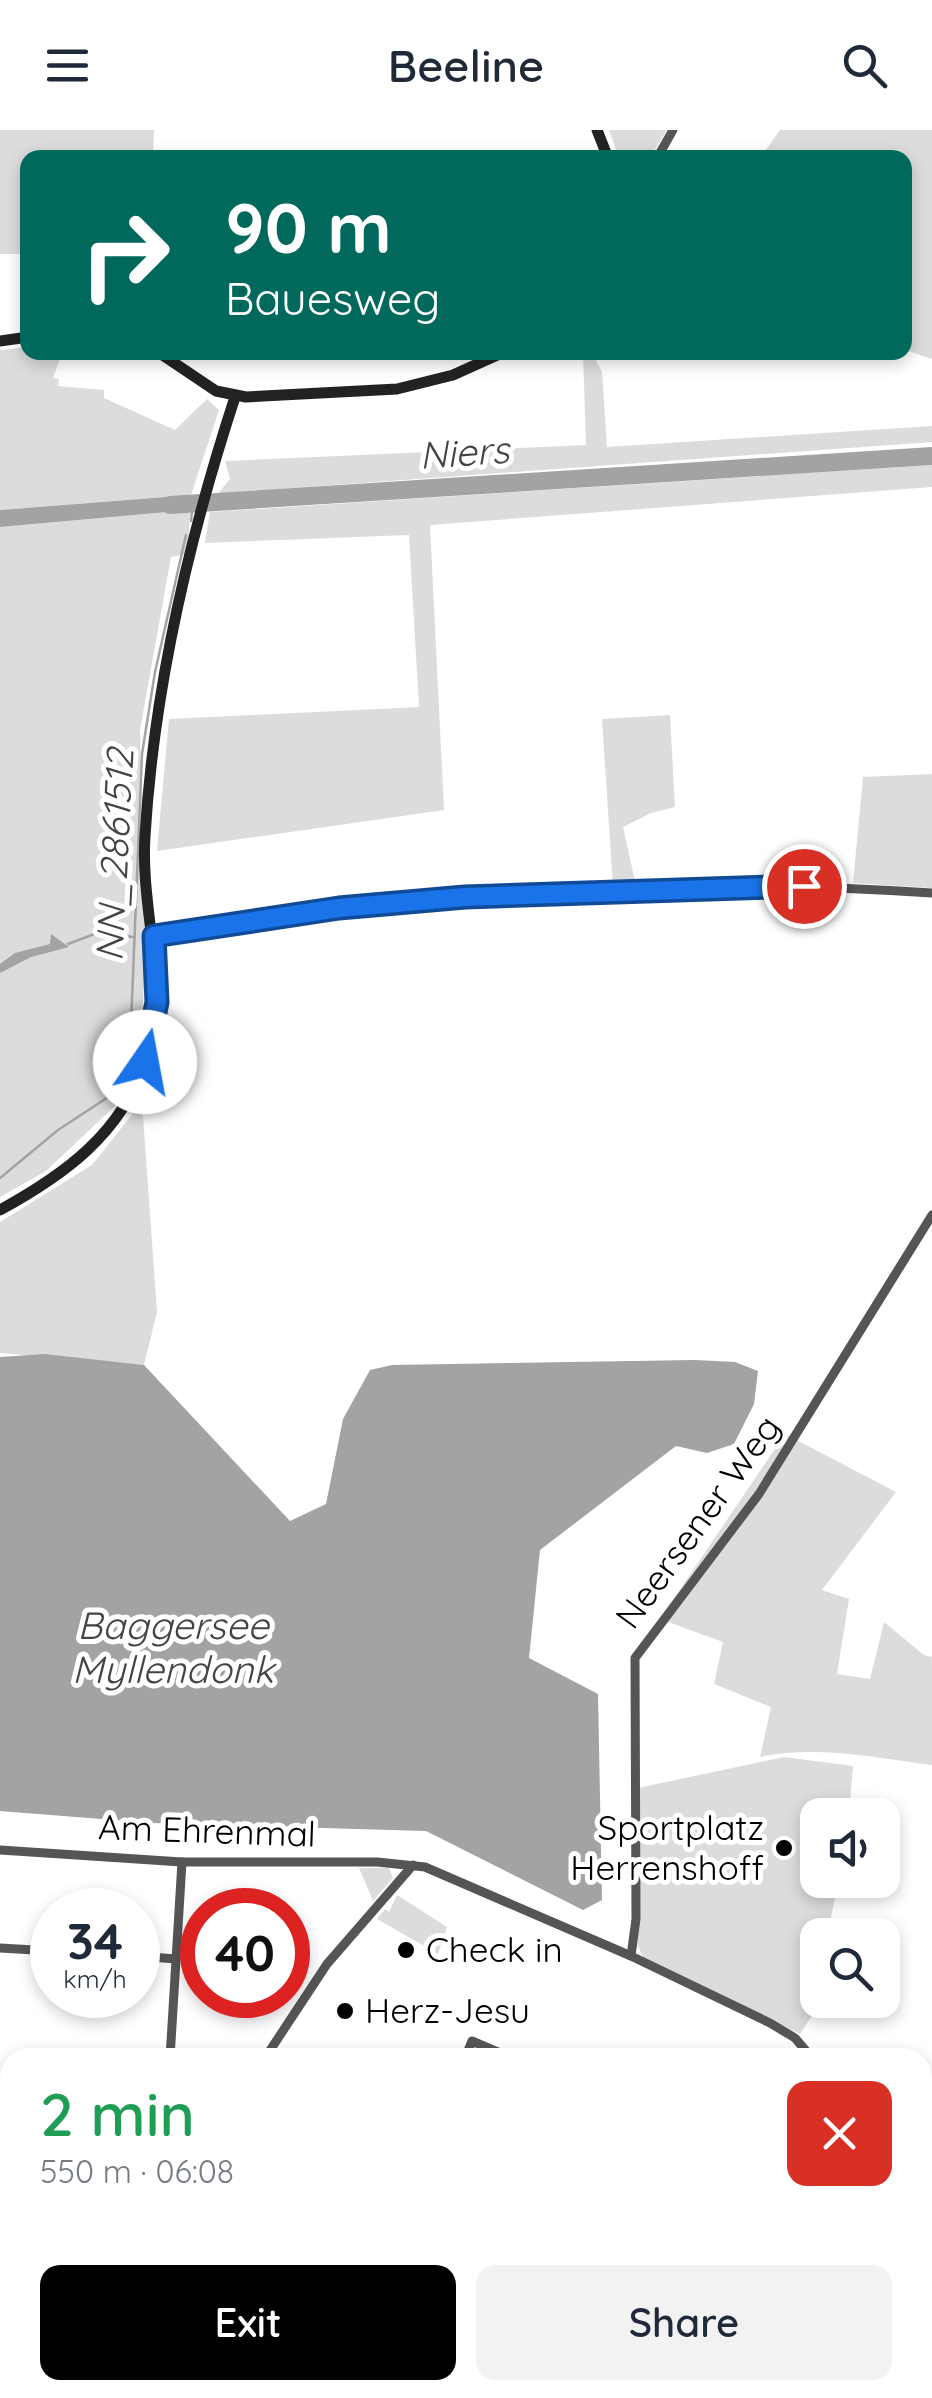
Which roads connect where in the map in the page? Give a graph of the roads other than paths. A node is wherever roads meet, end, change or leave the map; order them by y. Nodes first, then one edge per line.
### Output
1 (170, 360) edge
2 (485, 360) edge
3 (236, 397) junction
4 (932, 893) edge
5 (154, 936) junction
6 (0, 1210) edge
7 (932, 1215) edge
8 (0, 1850) edge
9 (182, 1862) junction
10 (413, 1865) junction
11 (0, 1948) edge
12 (30, 1950) edge
13 (631, 1956) junction
14 (160, 1958) edge
15 (176, 1959) junction
16 (171, 2048) edge
17 (272, 2048) edge
18 (469, 2048) edge
19 (488, 2048) edge
20 (803, 2048) edge

1 - 3 street
2 - 3 street
3 - 5 street
4 - 5 street
5 - 6 street
7 - 13 street, Neersener Weg
8 - 9 street, Am Ehrenmal
9 - 10 street, Am Ehrenmal
9 - 15 street
10 - 13 street, Am Ehrenmal
10 - 17 street
11 - 12 street
13 - 20 street, Am Ehrenmal
14 - 15 street
15 - 16 street
18 - 19 street

